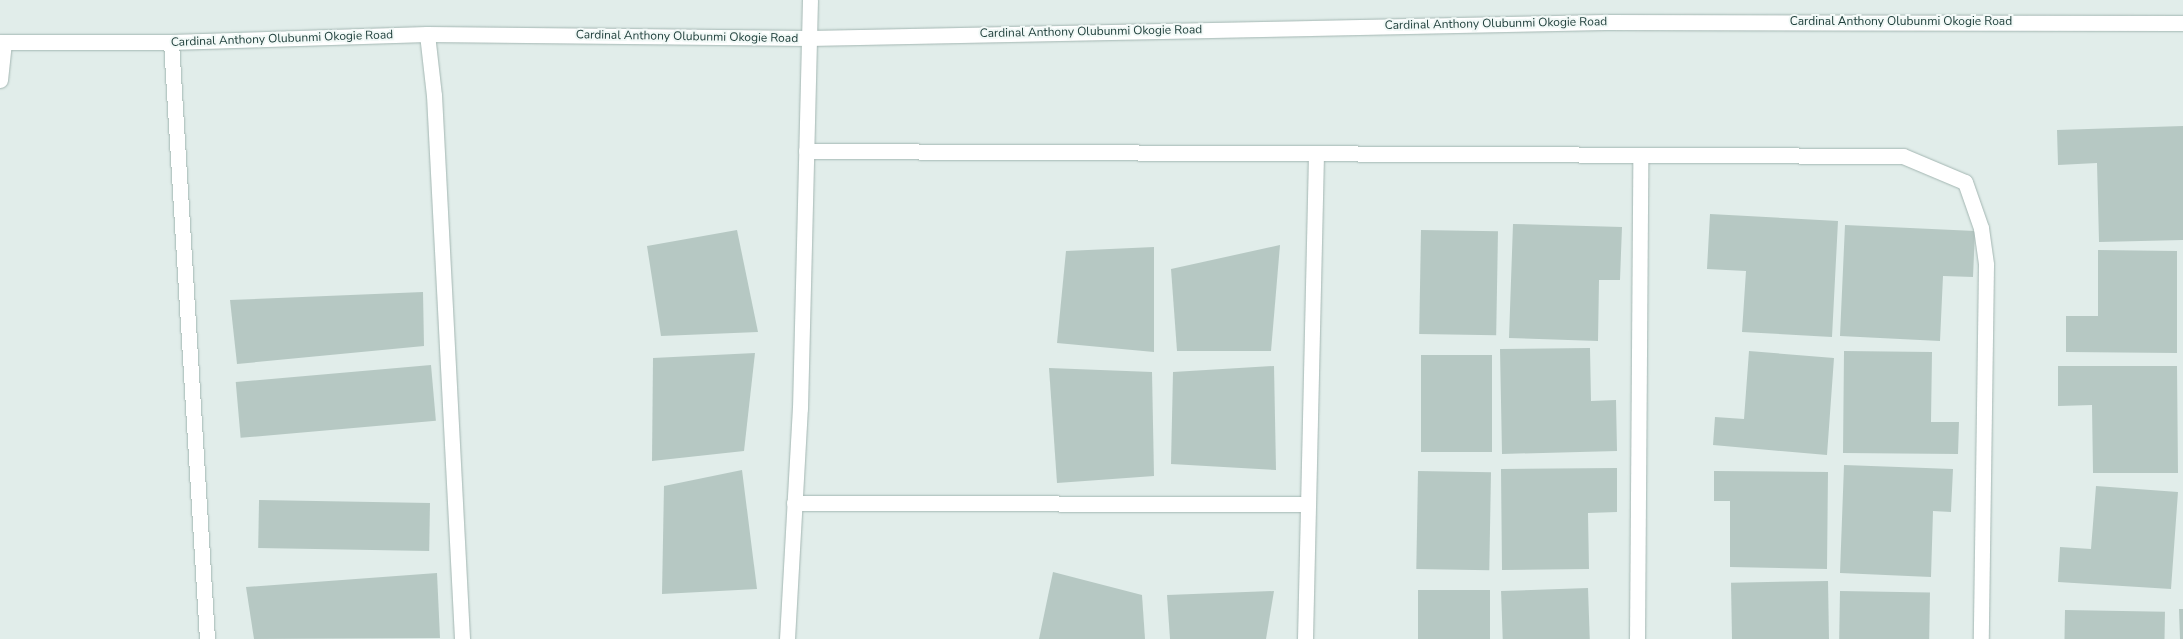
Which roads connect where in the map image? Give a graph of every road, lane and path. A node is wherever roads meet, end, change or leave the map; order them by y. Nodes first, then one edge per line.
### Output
1 (810, 0) edge
2 (2183, 23) edge
3 (427, 34) junction
4 (809, 38) junction
5 (2, 42) edge
6 (171, 42) junction
7 (0, 80) edge
8 (806, 151) junction
9 (1316, 153) junction
10 (1640, 155) junction
11 (794, 503) junction
12 (1308, 504) junction
13 (207, 639) edge
14 (462, 639) edge
15 (788, 639) edge
16 (1305, 639) edge
17 (1637, 639) edge
18 (1981, 639) edge

1 - 4 street
2 - 4 street, Cardinal Anthony Olubunmi Okogie Road
3 - 4 street, Cardinal Anthony Olubunmi Okogie Road
3 - 6 street, Cardinal Anthony Olubunmi Okogie Road
3 - 14 street
4 - 8 street
5 - 6 street, Cardinal Anthony Olubunmi Okogie Road
5 - 7 street
6 - 13 street
8 - 9 street
8 - 11 street
9 - 10 street
9 - 12 street
10 - 17 street
10 - 18 street
11 - 12 street
11 - 15 street
12 - 16 street

